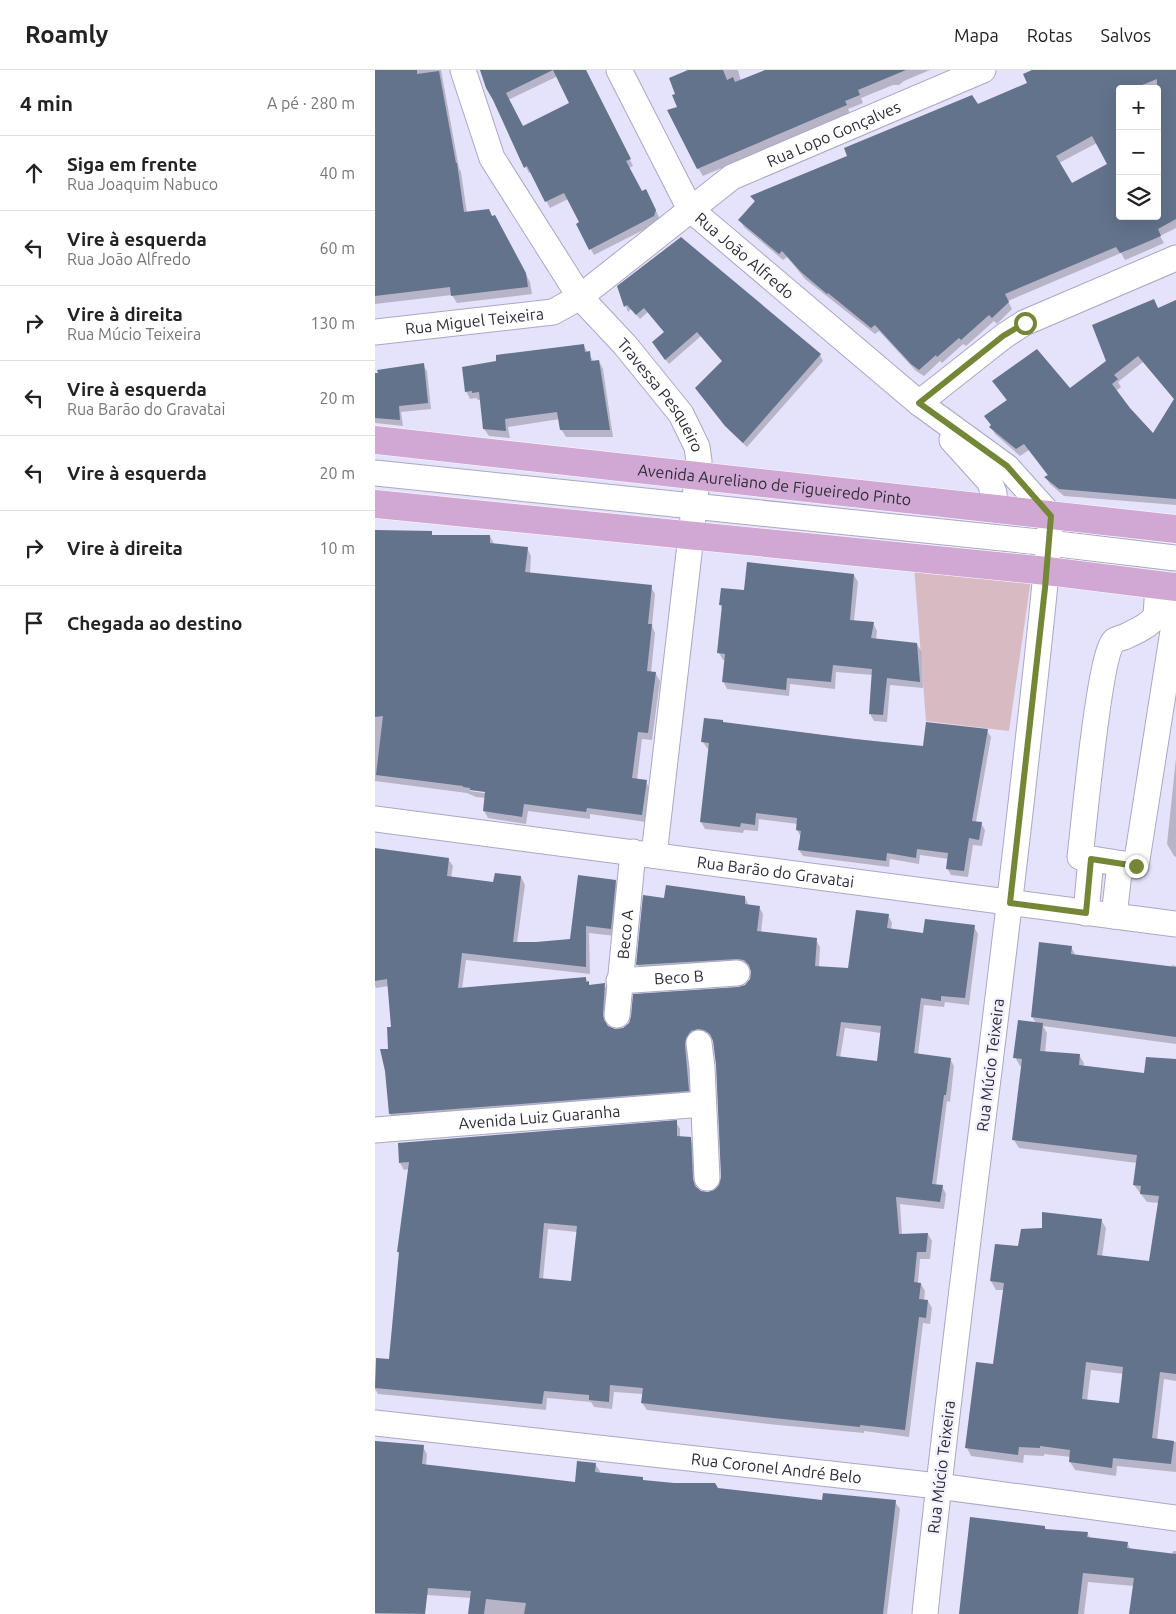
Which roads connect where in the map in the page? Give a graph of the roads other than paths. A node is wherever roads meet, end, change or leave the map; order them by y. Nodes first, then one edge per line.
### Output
1 (463, 70) edge
2 (619, 70) edge
3 (983, 70) edge
4 (689, 209) junction
5 (1176, 258) edge
6 (580, 297) junction
7 (375, 332) edge
8 (919, 403) junction
9 (375, 440) edge
10 (375, 472) edge
11 (696, 477) junction
12 (375, 504) edge
13 (693, 506) junction
14 (995, 510) junction
15 (1051, 516) junction
16 (1176, 529) edge
17 (691, 536) junction
18 (1049, 543) junction
19 (1176, 558) edge
20 (1047, 571) junction
21 (1167, 586) edge
22 (1175, 620) edge
23 (1146, 625) junction
24 (375, 819) edge
25 (643, 853) junction
26 (1091, 859) junction
27 (1119, 864) junction
28 (1010, 903) junction
29 (1086, 913) junction
30 (1115, 916) junction
31 (1176, 924) edge
32 (737, 973) dead end
33 (619, 981) junction
34 (617, 1016) dead end
35 (699, 1043) dead end
36 (703, 1104) junction
37 (375, 1130) edge
38 (707, 1178) dead end
39 (375, 1423) edge
40 (938, 1486) junction
41 (1176, 1518) edge
42 (925, 1614) edge

1 - 6 street, Travessa Pesqueiro
2 - 4 street, Rua João Alfredo
3 - 4 street, Rua Lopo Gonçalves
4 - 6 street, Rua Miguel Teixeira
4 - 8 street, Rua João Alfredo
5 - 8 street
6 - 7 street, Rua Miguel Teixeira
6 - 11 street, Travessa Pesqueiro
8 - 14 street, Rua João Alfredo
8 - 15 street, Rua João Alfredo
9 - 11 main road, Avenida Aureliano de Figueiredo Pinto
10 - 13 street
11 - 13 street, Travessa Pesqueiro
11 - 14 main road, Avenida Aureliano de Figueiredo Pinto
12 - 17 main road
13 - 17 street, Travessa Pesqueiro
13 - 18 street
14 - 15 main road, Avenida Aureliano de Figueiredo Pinto
15 - 16 main road, Avenida Aureliano de Figueiredo Pinto
15 - 18 street, Rua Múcio Teixeira
17 - 20 main road
17 - 25 street, Travessa Pesqueiro
18 - 19 street
18 - 20 street, Rua Múcio Teixeira
20 - 21 main road
20 - 28 street, Rua Múcio Teixeira
21 - 23 street
22 - 23 street
22 - 27 street
23 - 26 street
24 - 25 street, Rua Barão do Gravatai
25 - 28 street, Rua Barão do Gravatai
25 - 33 street, Beco A
26 - 27 street
26 - 29 street
27 - 30 street
28 - 29 street, Rua Barão do Gravatai
28 - 40 street, Rua Múcio Teixeira
29 - 30 street, Rua Barão do Gravatai
30 - 31 street, Rua Barão do Gravatai
32 - 33 street, Beco B
33 - 34 street, Beco A
35 - 36 street
36 - 37 street, Avenida Luiz Guaranha
36 - 38 street
39 - 40 street, Rua Coronel André Belo
40 - 41 street, Rua Coronel André Belo
40 - 42 street, Rua Múcio Teixeira

